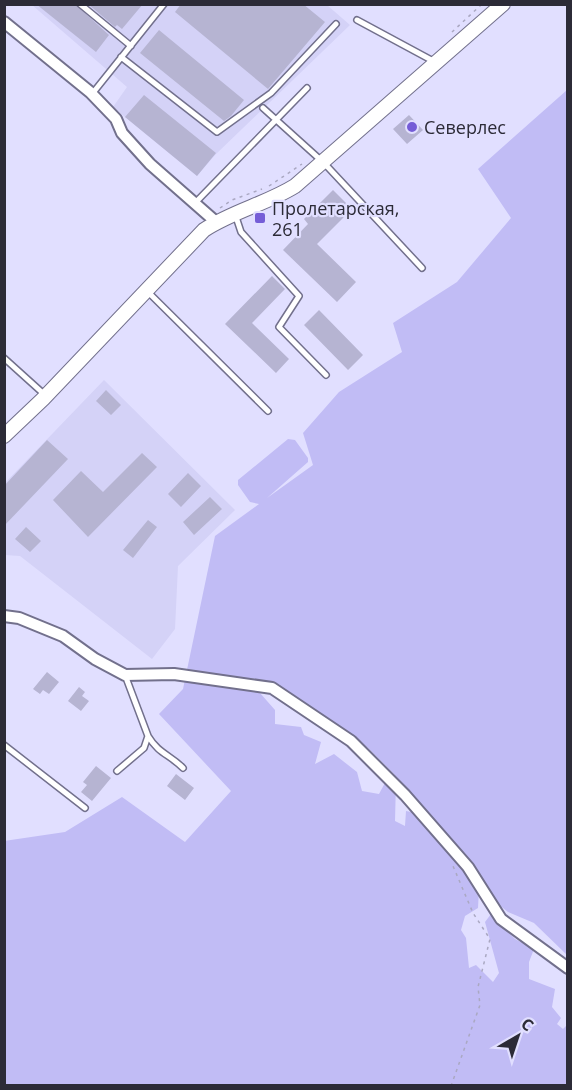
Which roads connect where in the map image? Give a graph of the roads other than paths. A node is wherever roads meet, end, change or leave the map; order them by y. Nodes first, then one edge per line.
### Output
1 (80, 4) edge
2 (164, 4) edge
3 (503, 4) edge
4 (357, 20) dead end
5 (4, 22) edge
6 (336, 24) dead end
7 (131, 46) junction
8 (122, 57) junction
9 (438, 64) junction
10 (307, 88) dead end
11 (92, 94) junction
12 (263, 108) dead end
13 (276, 120) junction
14 (324, 163) junction
15 (195, 203) junction
16 (235, 213) junction
17 (216, 222) junction
18 (422, 268) dead end
19 (147, 291) junction
20 (4, 358) edge
21 (326, 375) dead end
22 (46, 396) junction
23 (268, 411) dead end
24 (4, 436) edge
25 (4, 616) edge
26 (125, 675) junction
27 (148, 736) junction
28 (4, 745) edge
29 (183, 768) dead end
30 (117, 771) dead end
31 (84, 808) dead end
32 (567, 968) edge

1 - 7 lane
2 - 7 lane
3 - 9 main road
4 - 9 lane
5 - 11 street
6 - 8 lane
7 - 8 lane
8 - 11 lane
9 - 14 main road
10 - 13 lane
11 - 15 street
12 - 13 lane
13 - 14 lane
13 - 15 lane
14 - 16 main road
14 - 18 lane
15 - 17 street
16 - 17 main road
16 - 21 lane
17 - 19 main road
19 - 22 main road
19 - 23 lane
20 - 22 lane
22 - 24 main road
25 - 26 street
26 - 27 lane
26 - 32 street
27 - 29 lane
27 - 30 lane
28 - 31 lane

